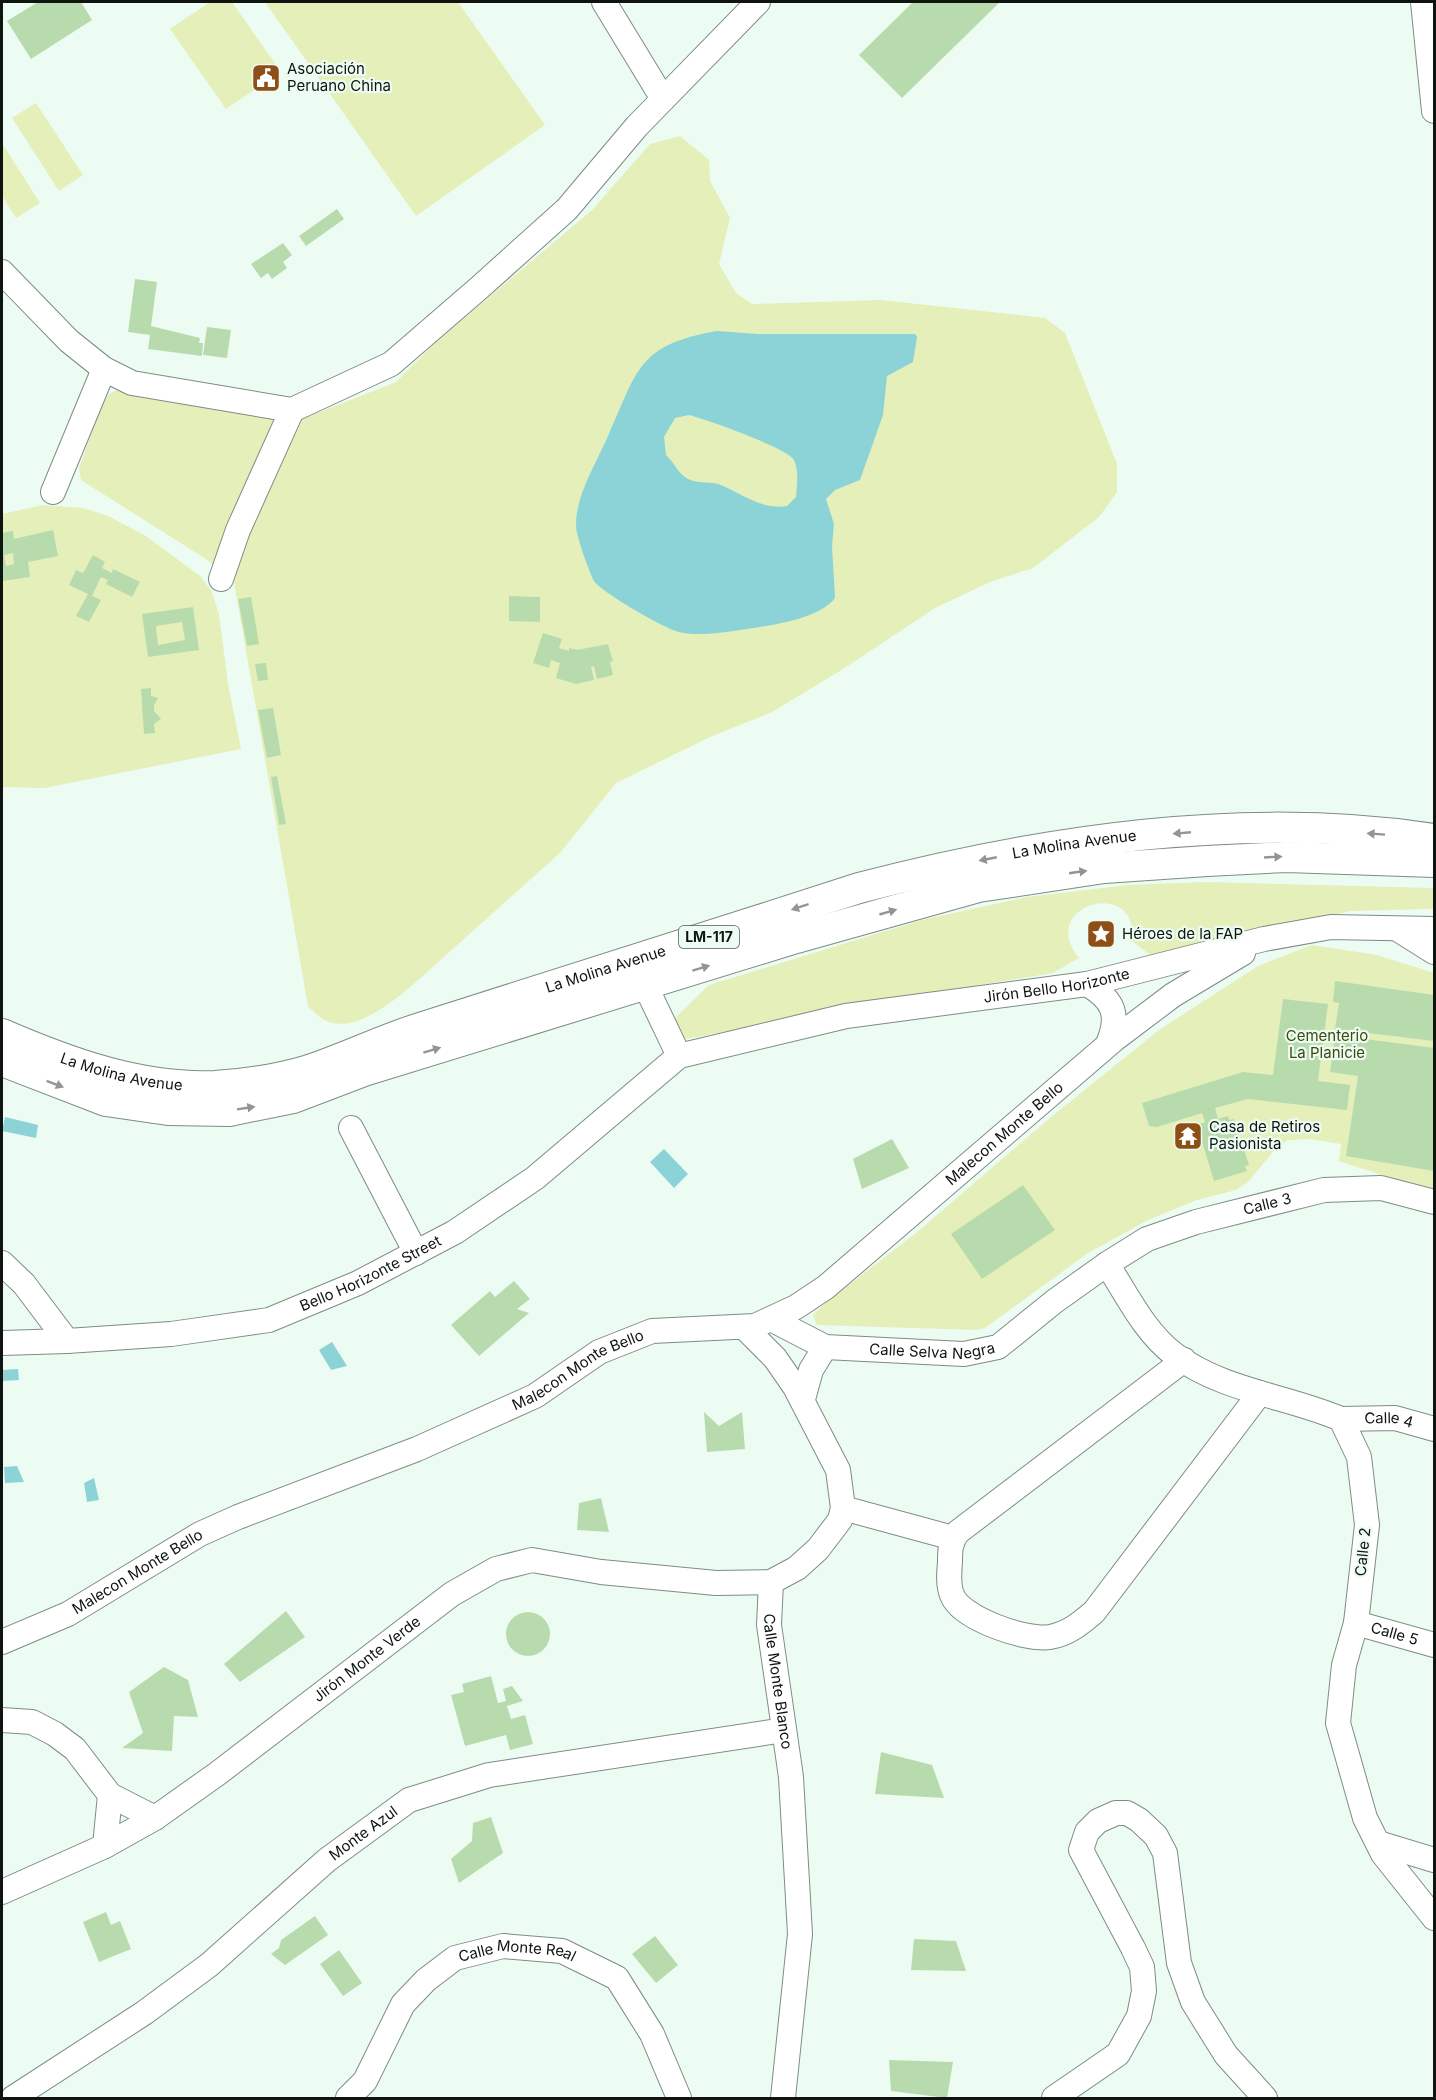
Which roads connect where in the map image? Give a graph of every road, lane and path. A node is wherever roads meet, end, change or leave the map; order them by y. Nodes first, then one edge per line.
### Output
1 (604, 2) edge
2 (758, 2) edge
3 (1423, 2) edge
4 (663, 99) junction
5 (1434, 111) edge
6 (2, 272) edge
7 (105, 369) junction
8 (292, 410) junction
9 (53, 492) dead end
10 (221, 579) dead end
11 (1434, 839) edge
12 (1434, 862) edge
13 (1434, 929) edge
14 (1399, 930) junction
15 (1264, 939) junction
16 (1434, 952) edge
17 (642, 972) junction
18 (1087, 984) junction
19 (2, 1034) edge
20 (1108, 1044) junction
21 (679, 1056) junction
22 (2, 1061) edge
23 (351, 1128) dead end
24 (1434, 1202) edge
25 (416, 1253) junction
26 (2, 1263) edge
27 (1107, 1264) junction
28 (773, 1320) junction
29 (744, 1327) junction
30 (67, 1341) junction
31 (2, 1343) edge
32 (825, 1347) junction
33 (1184, 1360) junction
34 (1260, 1393) junction
35 (803, 1400) junction
36 (1341, 1419) junction
37 (1434, 1429) edge
38 (843, 1508) junction
39 (953, 1538) junction
40 (771, 1582) junction
41 (1356, 1623) junction
42 (2, 1642) edge
43 (1434, 1645) edge
44 (2, 1720) edge
45 (784, 1730) junction
46 (110, 1795) junction
47 (155, 1818) junction
48 (1378, 1844) junction
49 (105, 1846) junction
50 (1434, 1860) edge
51 (2, 1892) edge
52 (1434, 1918) edge
53 (349, 2097) edge
54 (13, 2098) edge
55 (679, 2098) edge
56 (783, 2098) edge
57 (1054, 2098) edge
58 (1265, 2098) edge

1 - 4 street
2 - 4 street
3 - 5 street
4 - 8 street
6 - 7 street
7 - 8 street
7 - 9 street
8 - 10 street
11 -> 17 main road, La Molina Avenue / LM-117
17 -> 12 main road, La Molina Avenue / LM-117
13 - 14 street, Jirón Bello Horizonte
14 - 15 street, Jirón Bello Horizonte
14 - 16 street
15 - 18 street, Jirón Bello Horizonte
15 - 20 street, Malecon Monte Bello
17 - 19 main road, La Molina Avenue / LM-117
17 - 21 street
22 -> 17 main road, La Molina Avenue / LM-117
18 - 20 street
18 - 21 street, Jirón Bello Horizonte
20 - 28 street, Malecon Monte Bello
21 - 25 street, Bello Horizonte Street
23 - 25 street
24 - 27 street, Calle 3
25 - 30 street, Bello Horizonte Street
26 - 30 street
27 - 32 street, Calle Selva Negra
27 - 33 street
28 - 29 street, Malecon Monte Bello
28 - 32 street, Calle Selva Negra
29 - 35 street
29 - 42 street, Malecon Monte Bello
30 - 31 street, Bello Horizonte Street
32 - 35 street
33 - 34 street
33 - 39 street
34 - 36 street
34 - 39 street
35 - 38 street
36 - 37 street, Calle 4
36 - 41 street, Calle 2
38 - 39 street
38 - 40 street
40 - 45 street, Calle Monte Blanco
40 - 47 street, Jirón Monte Verde
41 - 43 street, Calle 5
41 - 48 street, Calle 2
44 - 46 street
45 - 54 street, Monte Azul
45 - 56 street, Calle Monte Blanco
46 - 47 street
46 - 49 street
47 - 49 street, Jirón Monte Verde
48 - 50 street
48 - 52 street, Calle 2
49 - 51 street, Jirón Monte Verde
53 - 55 street, Calle Monte Real
57 - 58 street

